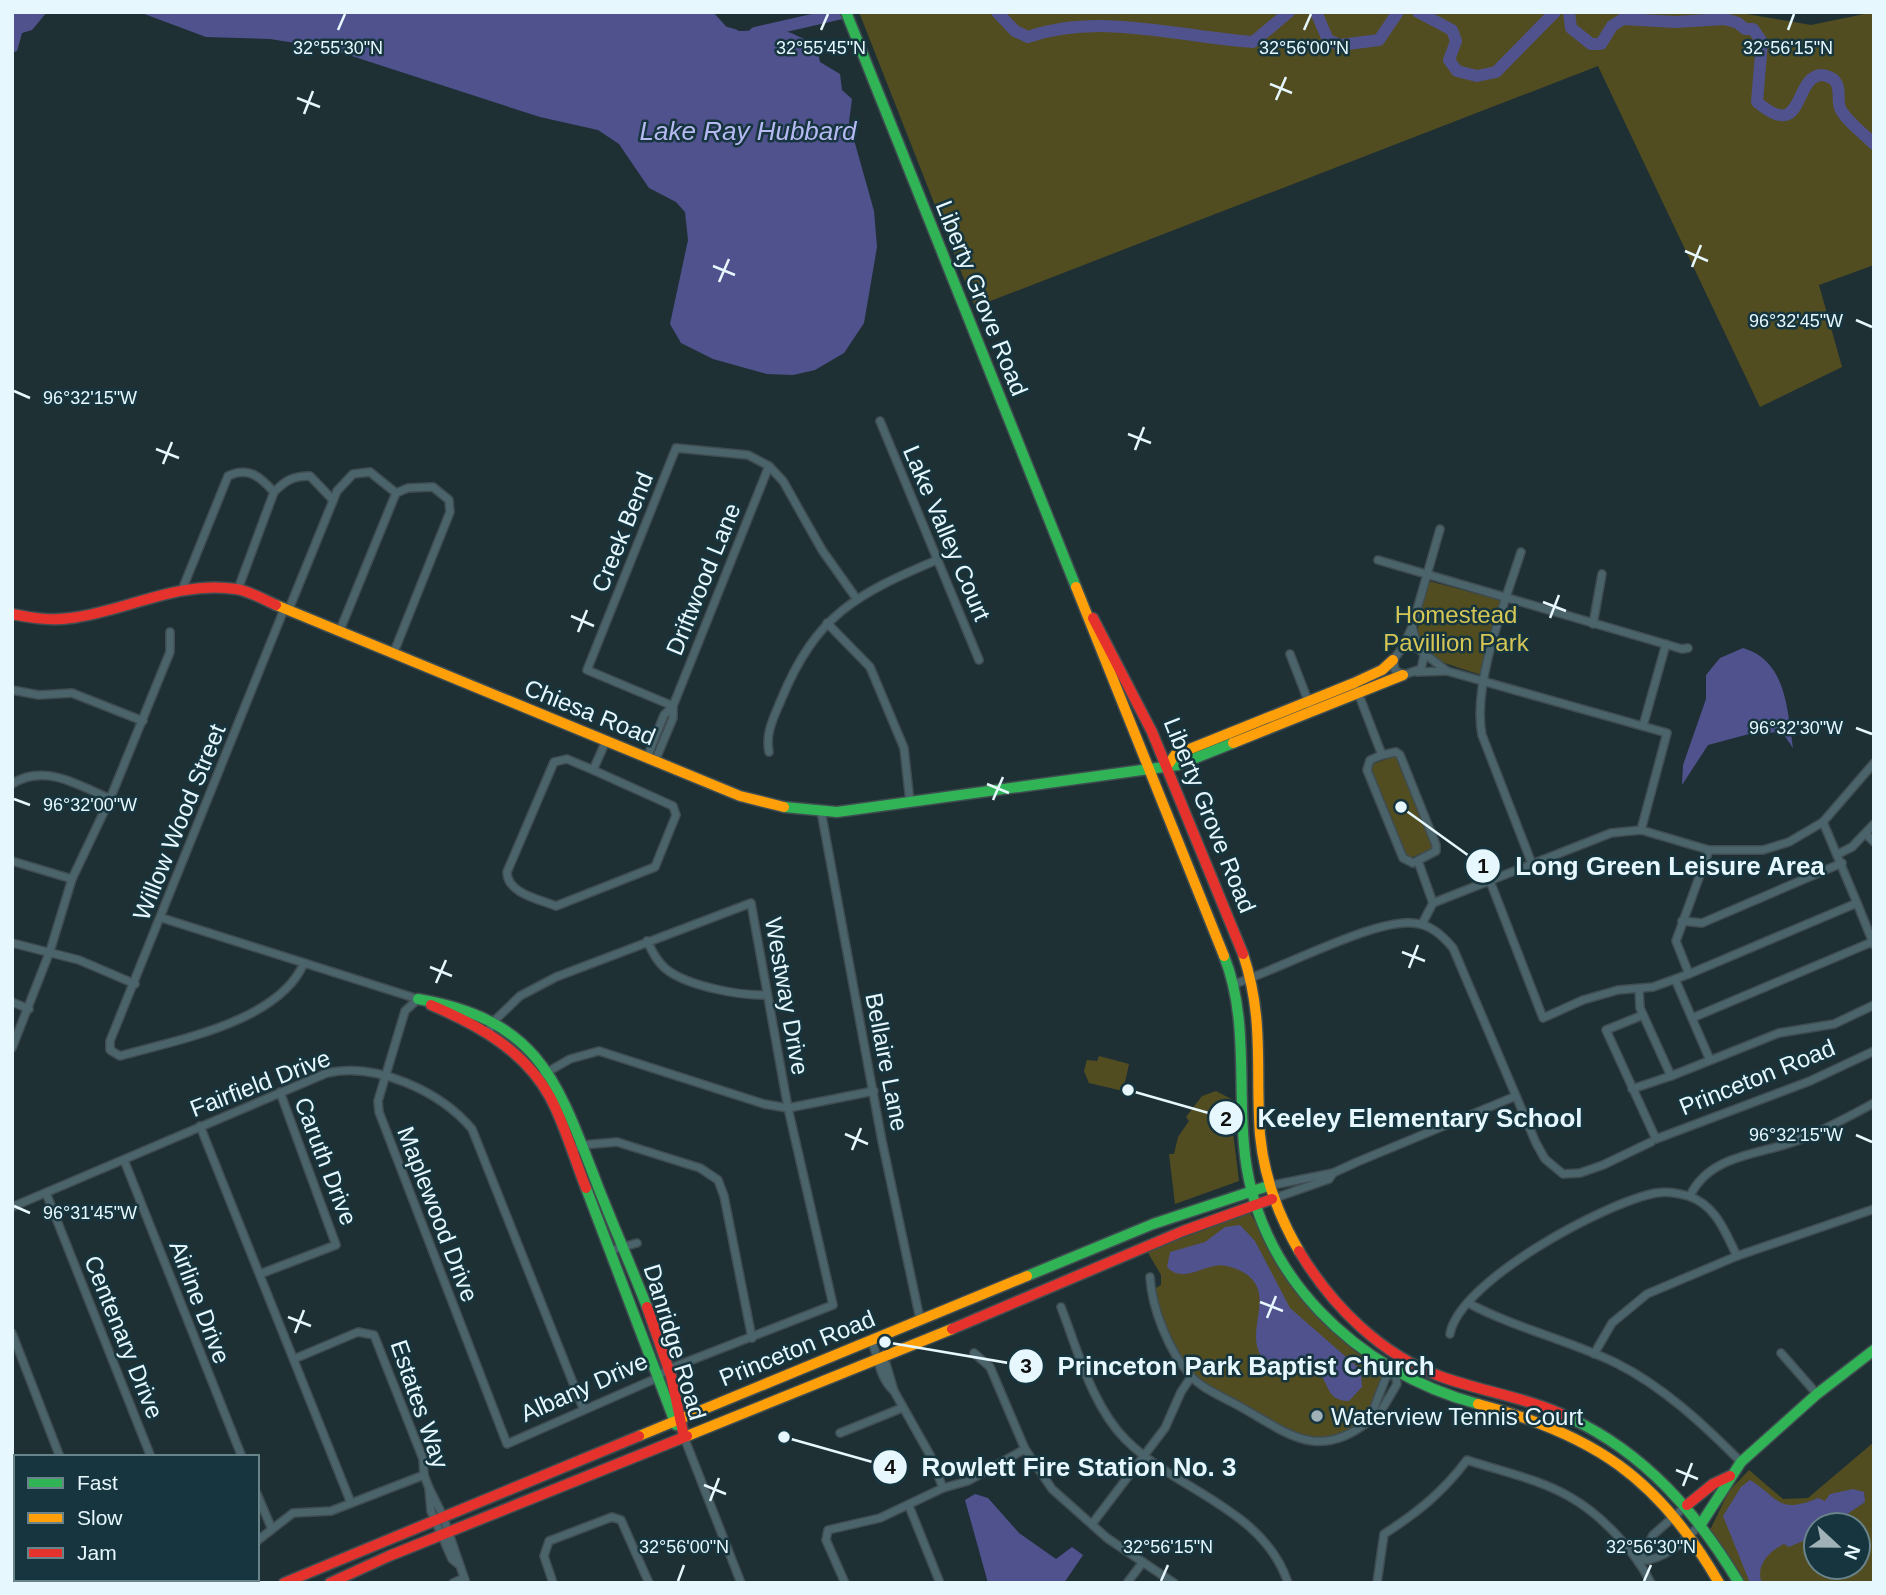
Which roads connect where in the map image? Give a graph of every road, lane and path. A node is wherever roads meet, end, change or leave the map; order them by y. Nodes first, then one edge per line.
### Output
1 (846, 12) edge
2 (880, 421) dead end
3 (769, 466) junction
4 (274, 492) junction
5 (396, 493) junction
6 (333, 500) junction
7 (1440, 529) dead end
8 (1521, 552) dead end
9 (937, 560) junction
10 (1378, 560) dead end
11 (1602, 574) dead end
12 (1426, 576) junction
13 (238, 589) junction
14 (182, 590) junction
15 (856, 598) junction
16 (1082, 598) junction
17 (1507, 599) junction
18 (287, 608) junction
19 (12, 614) edge
20 (827, 624) junction
21 (1593, 624) junction
22 (1412, 626) junction
23 (340, 630) junction
24 (170, 632) dead end
25 (1666, 644) junction
26 (1418, 647) junction
27 (1403, 648) junction
28 (1688, 648) dead end
29 (394, 652) junction
30 (1290, 654) dead end
31 (1424, 656) junction
32 (979, 660) dead end
33 (1393, 660) junction
34 (1447, 671) junction
35 (1418, 672) junction
36 (1403, 675) junction
37 (1483, 679) junction
38 (1356, 688) junction
39 (12, 690) edge
40 (673, 706) junction
41 (1310, 706) junction
42 (143, 721) junction
43 (1643, 726) junction
44 (606, 741) junction
45 (769, 752) dead end
46 (1382, 755) junction
47 (651, 760) junction
48 (1874, 763) edge
49 (1168, 765) junction
50 (593, 770) junction
51 (1152, 770) junction
52 (12, 785) edge
53 (110, 799) junction
54 (910, 802) junction
55 (821, 811) junction
56 (1823, 822) junction
57 (1874, 824) edge
58 (1641, 830) junction
59 (1866, 834) junction
60 (1874, 842) edge
61 (1709, 850) junction
62 (1838, 854) junction
63 (12, 861) edge
64 (1418, 861) junction
65 (1532, 863) junction
66 (1842, 863) junction
67 (72, 879) junction
68 (1490, 881) junction
69 (1857, 902) junction
70 (1433, 903) junction
71 (162, 918) junction
72 (1682, 921) junction
73 (1422, 925) junction
74 (647, 942) junction
75 (12, 943) edge
76 (1873, 944) edge
77 (50, 951) junction
78 (304, 963) junction
79 (1689, 974) junction
80 (1250, 979) junction
81 (1675, 979) junction
82 (135, 984) junction
83 (1234, 984) junction
84 (1639, 989) junction
85 (767, 995) junction
86 (418, 999) junction
87 (12, 1002) edge
88 (1874, 1005) edge
89 (29, 1009) junction
90 (1643, 1015) junction
91 (1692, 1018) junction
92 (491, 1027) junction
93 (12, 1048) edge
94 (1874, 1051) edge
95 (1710, 1060) junction
96 (547, 1071) junction
97 (1671, 1076) junction
98 (385, 1077) junction
99 (537, 1078) junction
100 (1632, 1089) junction
101 (874, 1091) junction
102 (280, 1092) junction
103 (1516, 1096) junction
104 (1874, 1103) edge
105 (788, 1108) junction
106 (200, 1126) junction
107 (1653, 1140) junction
108 (582, 1145) junction
109 (572, 1151) junction
110 (124, 1160) junction
111 (1333, 1173) junction
112 (1268, 1186) junction
113 (1252, 1190) junction
114 (46, 1193) junction
115 (1690, 1196) junction
116 (1272, 1199) junction
117 (1255, 1204) junction
118 (12, 1207) edge
119 (1874, 1209) edge
120 (637, 1243) dead end
121 (623, 1248) junction
122 (611, 1251) junction
123 (1737, 1256) junction
124 (1043, 1271) junction
125 (260, 1274) junction
126 (1150, 1277) dead end
127 (1052, 1285) junction
128 (1468, 1303) junction
129 (833, 1305) joint
130 (1061, 1307) dead end
131 (920, 1320) junction
132 (12, 1333) edge
133 (1450, 1334) dead end
134 (752, 1338) junction
135 (871, 1340) junction
136 (1874, 1350) edge
137 (974, 1353) dead end
138 (1782, 1353) dead end
139 (1594, 1354) junction
140 (878, 1357) junction
141 (1402, 1358) junction
142 (294, 1359) junction
143 (667, 1370) junction
144 (1395, 1372) junction
145 (1191, 1377) junction
146 (657, 1378) junction
147 (755, 1387) junction
148 (1817, 1394) junction
149 (762, 1404) junction
150 (583, 1408) junction
151 (902, 1408) junction
152 (677, 1419) junction
153 (1369, 1421) junction
154 (840, 1433) dead end
155 (684, 1437) junction
156 (507, 1444) joint
157 (1025, 1449) junction
158 (59, 1455) edge
159 (150, 1455) edge
160 (241, 1455) edge
161 (1143, 1457) junction
162 (1741, 1462) junction
163 (424, 1475) junction
164 (1731, 1476) junction
165 (943, 1488) junction
166 (259, 1499) edge
167 (351, 1503) junction
168 (1687, 1505) junction
169 (909, 1506) junction
170 (1675, 1515) junction
171 (439, 1517) junction
172 (1092, 1524) junction
173 (1701, 1524) junction
174 (271, 1527) junction
175 (445, 1534) junction
176 (1690, 1535) junction
177 (259, 1539) edge
178 (1640, 1561) junction
179 (1143, 1562) junction
180 (465, 1580) edge
181 (284, 1583) edge
182 (330, 1583) edge
183 (453, 1583) edge
184 (553, 1583) edge
185 (649, 1583) edge
186 (741, 1583) edge
187 (845, 1583) edge
188 (940, 1583) edge
189 (1127, 1583) edge
190 (1174, 1583) edge
191 (1288, 1583) edge
192 (1377, 1583) edge
193 (1651, 1583) edge
194 (1720, 1583) edge
195 (1739, 1583) edge

1 - 16 main road, Liberty Grove Road
2 - 9 street, Lake Valley Court
3 - 15 street
3 - 40 street, Driftwood Lane
3 - 40 street, Creek Bend
4 - 6 street
4 - 13 street
4 - 14 street
5 - 6 street, Willow Wood Street
5 - 23 street
5 - 29 street
6 - 18 street, Willow Wood Street
7 - 12 street
8 - 17 street
9 - 15 street
9 - 32 street, Lake Valley Court
10 - 12 street
11 - 21 street
12 - 17 street
12 - 22 street
13 - 14 main road, Chiesa Road
13 - 18 main road, Chiesa Road
14 - 19 main road, Chiesa Road
15 - 20 street
16 - 49 main road, Liberty Grove Road
16 - 51 main road, Liberty Grove Road
17 - 21 street
17 - 37 street
18 - 23 main road, Chiesa Road
18 - 71 street, Willow Wood Street
20 - 45 street
20 - 54 street
21 - 25 street
22 - 26 street
22 - 27 street
23 - 29 main road, Chiesa Road
24 - 42 street
25 - 28 street
25 - 43 street
26 - 27 street
26 - 31 street
27 - 33 street
29 - 44 main road, Chiesa Road
30 - 41 street
31 - 34 street
31 - 35 street
33 - 36 street
33 - 38 main road
34 - 35 street
34 - 37 street
35 - 36 street
36 - 38 main road
37 - 43 street
37 - 65 street
38 - 41 main road, Chiesa Road
38 - 46 street
39 - 42 street
40 - 47 street, Driftwood Lane
41 - 49 main road, Chiesa Road
42 - 53 street
43 - 58 street
44 - 47 main road, Chiesa Road
44 - 50 street
46 - 64 street
46 - 64 street
47 - 55 main road, Chiesa Road
48 - 56 street
49 - 51 main road, Chiesa Road
49 - 80 main road, Liberty Grove Road
50 - 50 street
51 - 54 main road, Chiesa Road
51 - 83 main road, Liberty Grove Road
52 - 53 street
53 - 67 street
54 - 55 main road, Chiesa Road
55 - 101 street, Bellaire Lane
56 - 61 street
56 - 62 street
57 - 59 street
58 - 61 street
58 - 65 street
59 - 60 street
59 - 62 street
61 - 72 street
62 - 66 street
63 - 67 street
64 - 70 street
65 - 68 street
66 - 69 street
66 - 72 street
67 - 77 street
68 - 70 street
68 - 84 street
69 - 76 street
69 - 79 street
70 - 73 street
71 - 78 street, Danridge Road
71 - 82 street, Willow Wood Street
72 - 79 street
73 - 80 street
73 - 103 street
74 - 85 street
74 - 85 street, Westway Drive
74 - 92 street, Westway Drive
75 - 77 street
76 - 91 street
77 - 82 street
77 - 89 street
78 - 82 street, Willow Wood Street
78 - 86 street, Danridge Road
79 - 81 street
80 - 83 street
80 - 112 main road, Liberty Grove Road
81 - 84 street
81 - 91 street
83 - 113 main road, Liberty Grove Road
84 - 90 street
85 - 105 street, Westway Drive
86 - 92 main road, Danridge Road
86 - 98 street, Maplewood Drive
87 - 89 street
88 - 95 street
89 - 93 street
90 - 97 street
90 - 100 street
91 - 95 street
92 - 96 main road, Danridge Road
92 - 99 main road, Danridge Road
94 - 107 street, Princeton Road
95 - 97 street
96 - 99 street
96 - 105 street
96 - 108 main road, Danridge Road
97 - 100 street
98 - 102 street, Fairfield Drive
98 - 150 street, Fairfield Drive
98 - 156 street, Maplewood Drive
99 - 109 main road, Danridge Road
100 - 107 street
101 - 105 street
101 - 131 street, Bellaire Lane
102 - 106 street, Fairfield Drive
102 - 125 street, Caruth Drive
103 - 107 street, Princeton Road
103 - 111 street, Princeton Road
104 - 115 street
105 - 129 street, Westway Drive
106 - 110 street, Fairfield Drive
106 - 125 street
108 - 109 street
108 - 121 main road, Danridge Road
108 - 134 street
109 - 122 main road, Danridge Road
110 - 114 street, Fairfield Drive
110 - 160 street, Airline Drive
111 - 112 street, Princeton Road
111 - 116 street, Princeton Road
112 - 113 main road, Princeton Road
112 - 116 main road, Liberty Grove Road
113 - 117 main road, Liberty Grove Road
113 - 124 main road, Princeton Road
114 - 118 street, Fairfield Drive
114 - 159 street, Centenary Drive
115 - 123 street
115 - 128 street
116 - 117 main road, Princeton Road
116 - 141 main road, Liberty Grove Road
117 - 127 main road, Princeton Road
117 - 144 main road, Liberty Grove Road
119 - 123 street
120 - 121 street
121 - 122 street
121 - 143 main road, Danridge Road
122 - 146 main road, Danridge Road
123 - 139 street
124 - 127 main road
124 - 131 main road, Princeton Road
125 - 142 street
126 - 145 street
127 - 140 main road, Princeton Road
128 - 133 street
128 - 139 street
129 - 134 street, Albany Drive
130 - 161 street
131 - 135 main road, Princeton Road
132 - 158 street
134 - 143 street, Albany Drive
135 - 140 street
135 - 147 main road, Princeton Road
136 - 148 main road
137 - 157 street
138 - 148 street
139 - 162 street
140 - 149 main road, Princeton Road
140 - 151 street
141 - 144 street
141 - 168 main road, Liberty Grove Road
142 - 163 street, Estates Way
142 - 167 street
143 - 146 street, Albany Drive
143 - 152 main road, Danridge Road
144 - 153 street
144 - 153 street
144 - 170 main road, Liberty Grove Road
145 - 153 street
145 - 161 street
146 - 150 street, Albany Drive
146 - 152 main road, Danridge Road
147 - 149 main road
147 - 152 main road, Princeton Road
148 - 162 main road
149 - 155 main road, Princeton Road
150 - 156 street, Albany Drive
151 - 154 street
151 - 165 street
152 - 155 main road, Danridge Road
152 - 171 main road, Princeton Road
155 - 175 main road, Princeton Road
155 - 186 street
157 - 165 street
157 - 172 street
161 - 172 street
161 - 191 street
162 - 164 main road
163 - 167 street
163 - 171 street, Estates Way
164 - 168 main road
164 - 173 main road
165 - 169 street
166 - 174 street
167 - 174 street
168 - 170 street
168 - 173 main road, Liberty Grove Road
169 - 187 street
169 - 188 street
170 - 176 main road, Liberty Grove Road
170 - 178 street
171 - 175 street, Estates Way
171 - 181 main road, Princeton Road
172 - 179 street
173 - 176 street
173 - 195 main road, Liberty Grove Road
174 - 177 street
175 - 180 street, Estates Way
175 - 182 main road, Princeton Road
176 - 178 street
176 - 194 main road, Liberty Grove Road
178 - 192 street
178 - 193 street
179 - 189 street
179 - 190 street
180 - 183 street
184 - 185 street

